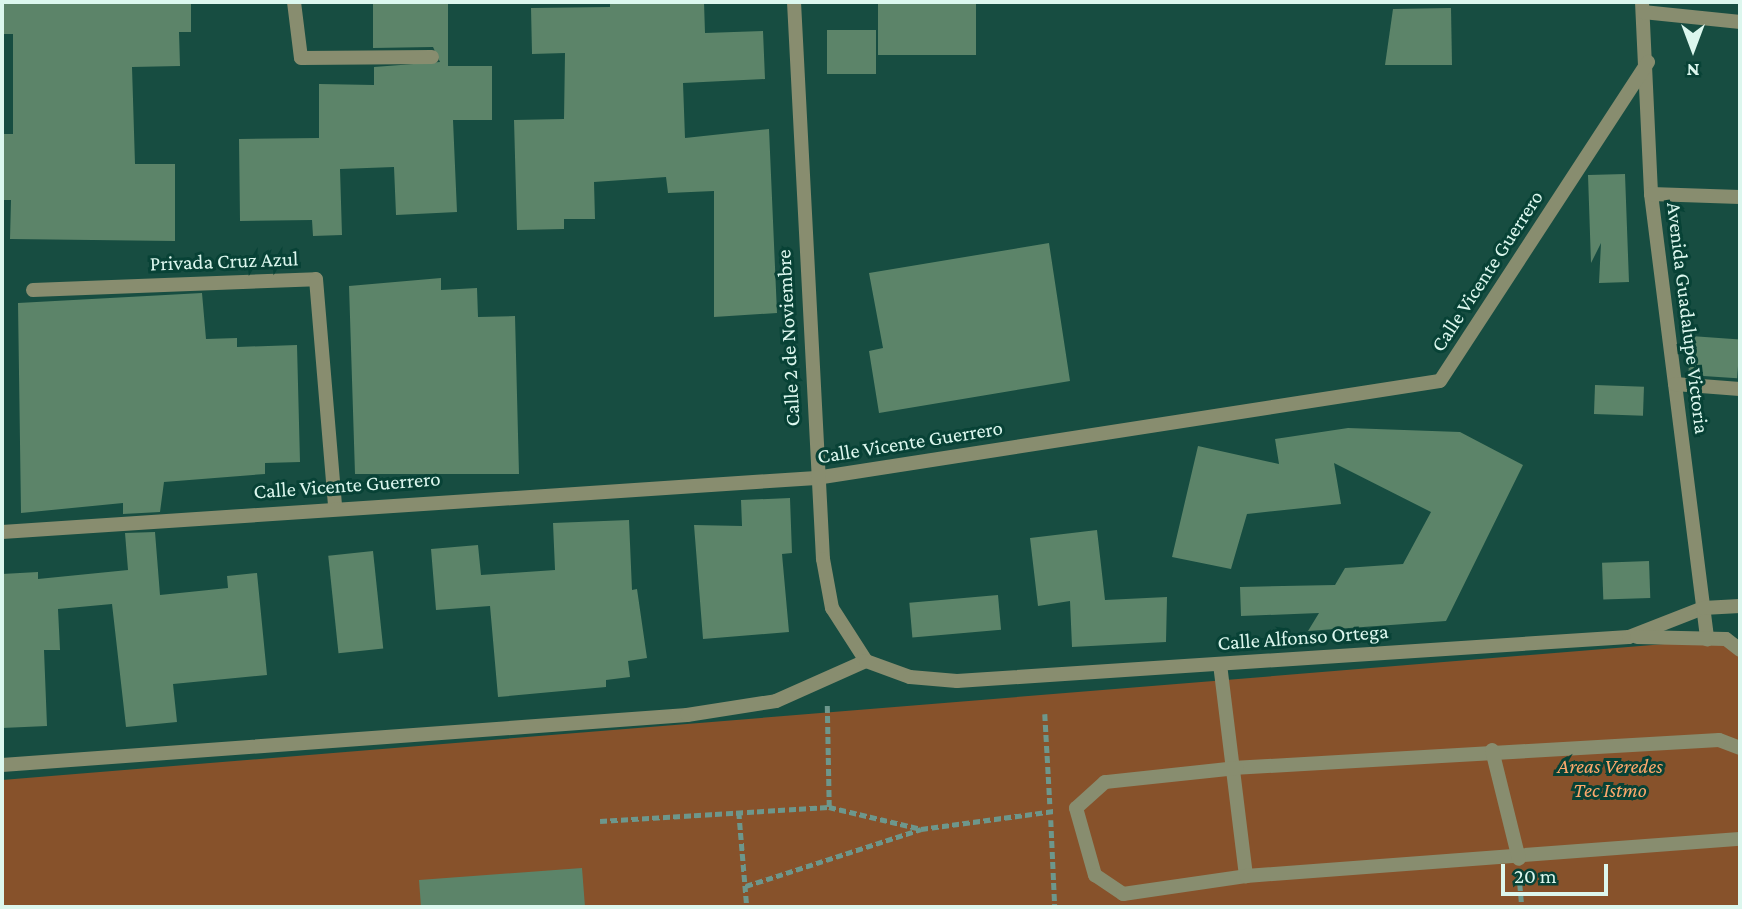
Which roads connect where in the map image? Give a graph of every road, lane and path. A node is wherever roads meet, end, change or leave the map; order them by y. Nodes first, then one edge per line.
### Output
1 (294, 2) edge
2 (794, 2) edge
3 (1642, 7) edge
4 (1740, 22) edge
5 (432, 57) dead end
6 (1647, 62) junction
7 (1651, 194) junction
8 (1740, 197) edge
9 (33, 290) dead end
10 (1675, 384) junction
11 (1740, 389) edge
12 (816, 478) junction
13 (334, 506) junction
14 (2, 532) edge
15 (1740, 606) edge
16 (1703, 608) junction
17 (1629, 637) junction
18 (1707, 639) junction
19 (1740, 650) edge
20 (866, 661) junction
21 (1220, 663) junction
22 (827, 679) junction
23 (1740, 748) edge
24 (1492, 750) junction
25 (2, 765) edge
26 (1237, 768) junction
27 (829, 807) junction
28 (1076, 808) junction
29 (739, 812) junction
30 (600, 821) dead end
31 (921, 829) junction
32 (1740, 839) edge
33 (1518, 859) junction
34 (1246, 876) junction
35 (746, 886) junction
36 (747, 907) edge

1 - 5 street
2 - 12 street, Calle 2 de Noviembre
3 - 4 street
3 - 6 street, Avenida Guadalupe Victoria
6 - 7 street, Avenida Guadalupe Victoria
6 - 12 street, Calle Vicente Guerrero
7 - 8 street
7 - 10 street, Avenida Guadalupe Victoria
9 - 13 street, Privada Cruz Azul
10 - 11 street
10 - 16 street, Avenida Guadalupe Victoria
12 - 13 street, Calle Vicente Guerrero
12 - 20 street, Calle 2 de Noviembre
13 - 14 street, Calle Vicente Guerrero
15 - 16 street, Calle Alfonso Ortega
16 - 17 street, Calle Alfonso Ortega
16 - 18 street, Avenida Guadalupe Victoria
17 - 18 street
17 - 21 street, Calle Alfonso Ortega
18 - 19 street
20 - 21 street, Calle Alfonso Ortega
20 - 22 street
21 - 26 street
22 - 25 street
22 - 27 path
23 - 24 street
24 - 26 street
24 - 33 street
26 - 28 street
26 - 34 street
27 - 29 path
27 - 31 path
28 - 31 path
28 - 34 street
29 - 30 path
29 - 35 path
31 - 35 path
32 - 33 street
33 - 34 street
35 - 36 path

